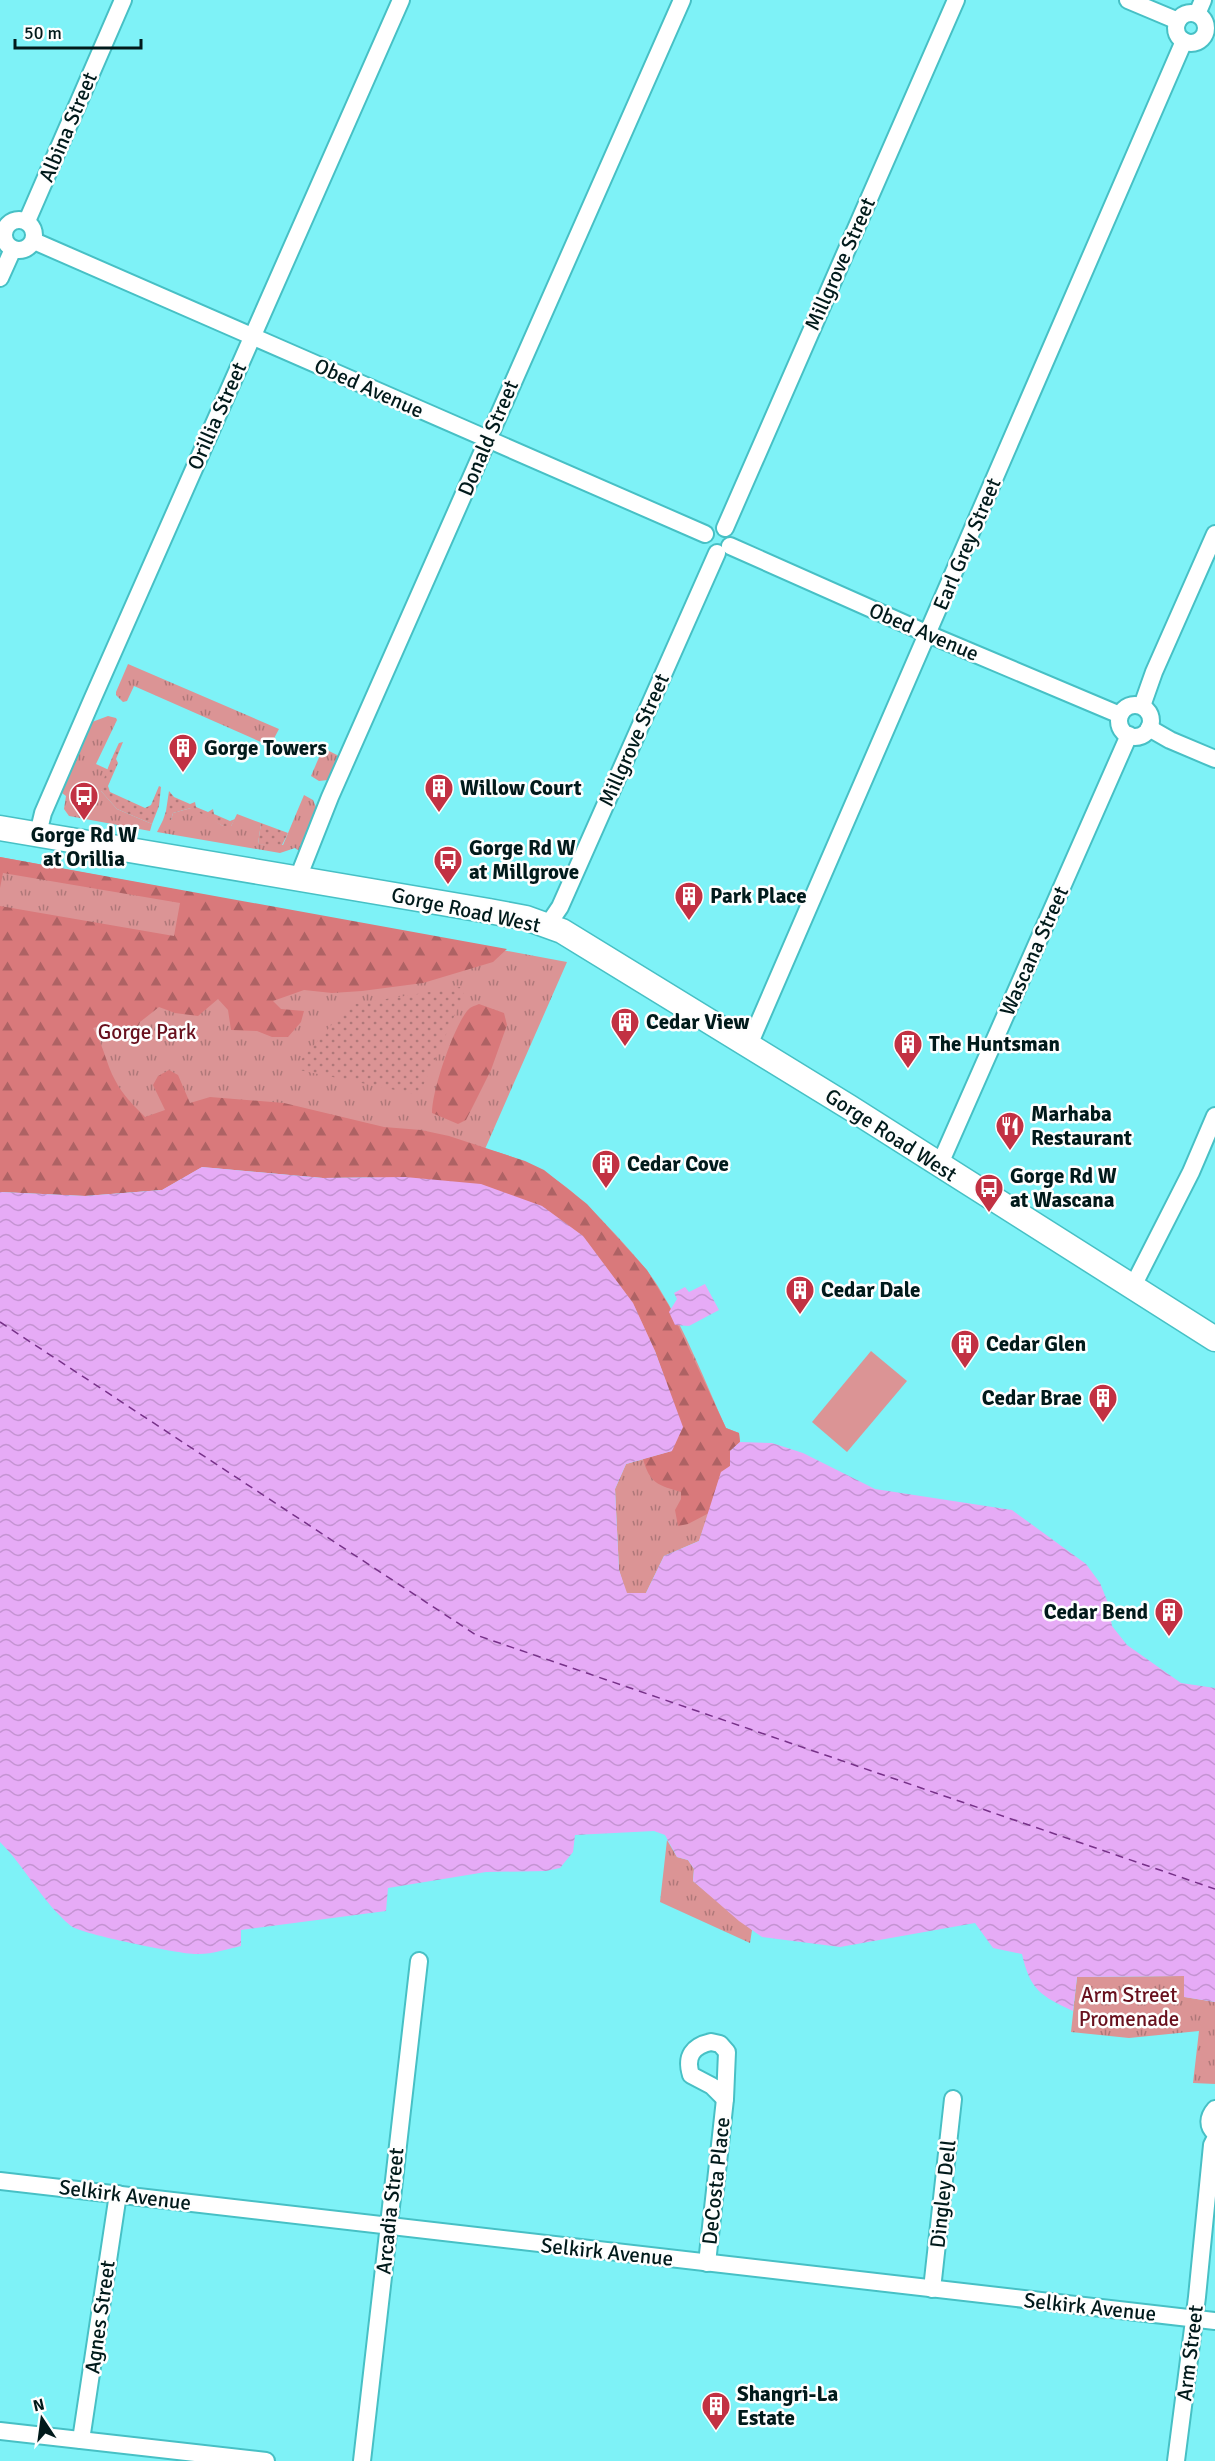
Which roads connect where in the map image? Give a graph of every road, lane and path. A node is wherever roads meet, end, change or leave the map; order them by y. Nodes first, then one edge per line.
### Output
1 (123, 0) edge
2 (401, 0) edge
3 (682, 0) edge
4 (956, 0) edge
5 (1128, 0) edge
6 (1200, 7) edge
7 (1178, 21) junction
8 (1210, 35) edge
9 (1184, 41) junction
10 (27, 221) junction
11 (3, 226) edge
12 (34, 241) junction
13 (13, 249) junction
14 (0, 278) edge
15 (251, 336) junction
16 (487, 439) junction
17 (724, 528) junction
18 (705, 534) junction
19 (1215, 534) edge
20 (723, 549) junction
21 (928, 634) junction
22 (1142, 706) junction
23 (1120, 715) junction
24 (1149, 728) junction
25 (1129, 735) junction
26 (1215, 759) edge
27 (0, 828) edge
28 (38, 834) junction
29 (298, 878) junction
30 (547, 926) junction
31 (749, 1045) junction
32 (1215, 1116) edge
33 (939, 1166) junction
34 (1133, 1286) junction
35 (1215, 1339) edge
36 (419, 1961) dead end
37 (725, 2099) dead end
38 (953, 2099) dead end
39 (1215, 2109) edge
40 (1215, 2133) edge
41 (1215, 2139) edge
42 (0, 2181) edge
43 (118, 2194) junction
44 (388, 2226) junction
45 (707, 2263) junction
46 (932, 2289) junction
47 (1194, 2319) junction
48 (1215, 2321) edge
49 (0, 2431) edge
50 (81, 2440) junction
51 (267, 2461) edge
52 (362, 2461) edge
53 (1176, 2461) edge

1 - 10 street, Albina Street
2 - 15 street, Orillia Street
3 - 16 street, Donald Street
4 - 17 street, Millgrove Street
5 - 7 street
6 - 7 street
6 - 8 street
7 - 9 street
8 - 9 street
9 - 21 street, Earl Grey Street
10 - 11 street
10 - 12 street
11 - 13 street
12 - 13 street
12 - 15 street, Obed Avenue
13 - 14 street
15 - 16 street, Obed Avenue
15 - 28 street, Orillia Street
16 - 18 street, Obed Avenue
16 - 29 street, Donald Street
17 - 18 street
17 - 20 street
18 - 20 street
19 - 22 street
20 - 21 street, Obed Avenue
20 - 30 street, Millgrove Street
21 - 23 street, Obed Avenue
21 - 31 street, Earl Grey Street
22 - 23 street
22 - 24 street
23 - 25 street
24 - 25 street
24 - 26 street
25 - 33 street, Wascana Street
27 - 28 main road, Gorge Road West
28 - 29 main road, Gorge Road West
29 - 30 main road, Gorge Road West
30 - 31 main road, Gorge Road West
31 - 33 main road, Gorge Road West
32 - 34 street
33 - 34 main road, Gorge Road West
34 - 35 main road, Gorge Road West
36 - 44 street, Arcadia Street
37 - 45 street, DeCosta Place
38 - 46 street, Dingley Dell
39 - 40 street
41 - 47 street, Arm Street
42 - 43 street, Selkirk Avenue
43 - 44 street, Selkirk Avenue
43 - 50 street, Agnes Street
44 - 45 street, Selkirk Avenue
44 - 52 street, Arcadia Street
45 - 46 street, Selkirk Avenue
46 - 47 street, Selkirk Avenue
47 - 48 street, Selkirk Avenue
47 - 53 street, Arm Street
49 - 50 street
50 - 51 street

